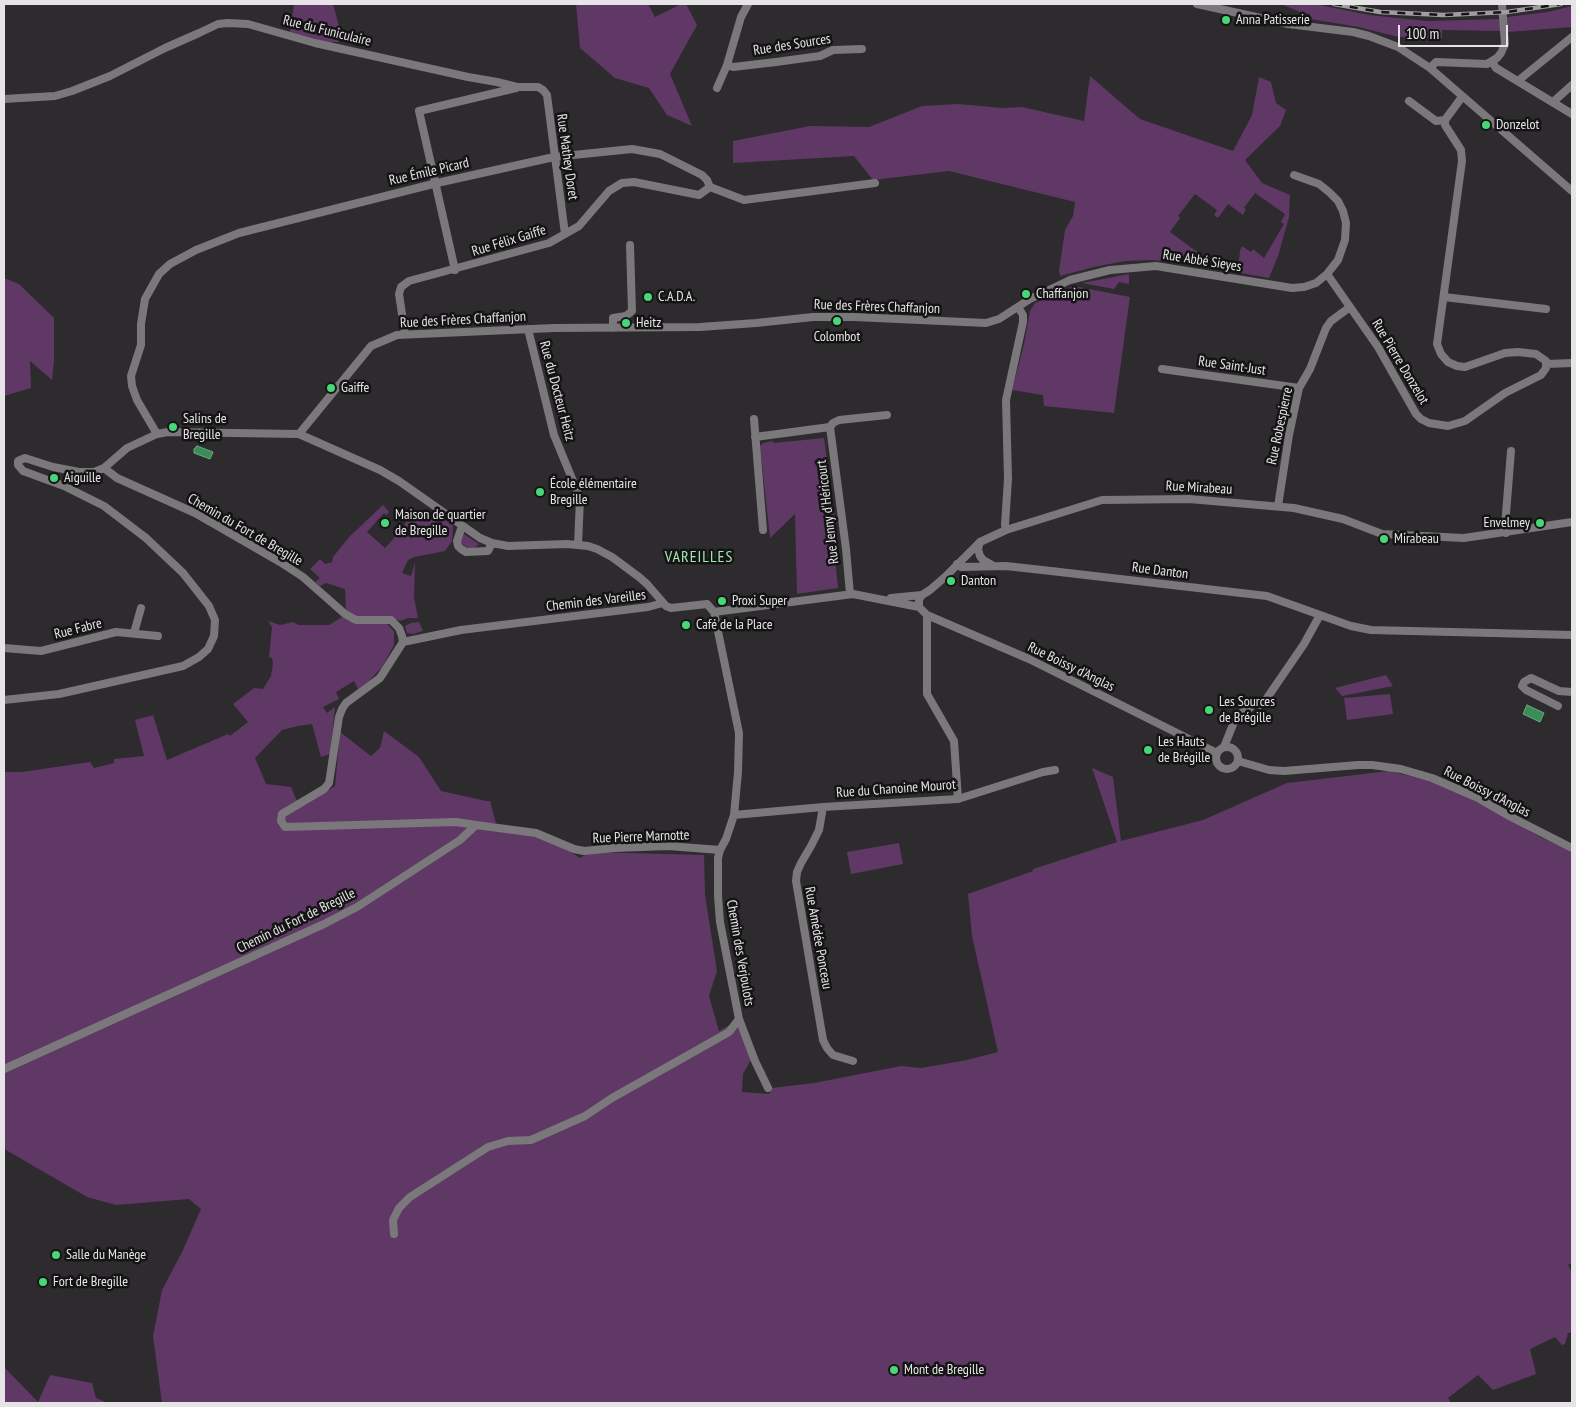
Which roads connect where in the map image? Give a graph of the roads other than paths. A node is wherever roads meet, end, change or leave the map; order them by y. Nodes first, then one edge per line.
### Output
1 (748, 4) edge
2 (1197, 4) edge
3 (1502, 4) edge
4 (1572, 36) edge
5 (862, 49) dead end
6 (1492, 62) junction
7 (727, 64) junction
8 (1430, 68) junction
9 (1519, 80) junction
10 (1572, 85) edge
11 (517, 87) junction
12 (538, 87) joint
13 (717, 88) dead end
14 (1462, 97) junction
15 (4, 99) edge
16 (1410, 101) dead end
17 (1553, 102) junction
18 (1572, 114) edge
19 (1445, 120) junction
20 (554, 157) junction
21 (1294, 175) dead end
22 (437, 183) junction
23 (875, 183) dead end
24 (710, 188) junction
25 (1572, 191) edge
26 (565, 234) junction
27 (630, 245) dead end
28 (455, 270) junction
29 (1327, 274) junction
30 (1070, 280) joint
31 (1444, 297) junction
32 (1018, 307) junction
33 (1350, 307) junction
34 (1546, 309) dead end
35 (613, 328) junction
36 (528, 329) junction
37 (405, 334) junction
38 (1572, 363) edge
39 (1546, 364) junction
40 (1162, 369) dead end
41 (1299, 388) junction
42 (887, 415) dead end
43 (754, 420) dead end
44 (830, 427) junction
45 (157, 434) junction
46 (299, 434) junction
47 (755, 437) junction
48 (1511, 451) dead end
49 (104, 468) junction
50 (1278, 506) junction
51 (1572, 522) edge
52 (462, 526) junction
53 (763, 530) dead end
54 (1006, 530) junction
55 (1506, 533) junction
56 (492, 542) junction
57 (980, 542) junction
58 (578, 545) junction
59 (957, 564) junction
60 (994, 566) junction
61 (850, 594) junction
62 (876, 598) junction
63 (920, 601) junction
64 (663, 603) junction
65 (141, 608) dead end
66 (714, 612) junction
67 (927, 615) junction
68 (1320, 615) junction
69 (134, 633) junction
70 (1572, 635) edge
71 (158, 636) dead end
72 (403, 642) junction
73 (4, 648) edge
74 (1572, 692) edge
75 (4, 700) edge
76 (1260, 705) dead end
77 (1558, 706) dead end
78 (1250, 708) dead end
79 (1224, 747) junction
80 (1217, 753) junction
81 (1238, 761) junction
82 (1055, 770) dead end
83 (958, 799) junction
84 (822, 807) junction
85 (734, 815) junction
86 (476, 825) junction
87 (1572, 848) edge
88 (720, 850) junction
89 (739, 1019) junction
90 (853, 1061) dead end
91 (4, 1069) edge
92 (768, 1088) dead end
93 (394, 1234) dead end

1 - 7 street, Rue des Sources
2 - 8 street
3 - 6 street
4 - 9 street
5 - 7 street, Rue des Sources
6 - 8 street
6 - 9 street
7 - 13 street, Rue des Sources
8 - 14 street
9 - 17 street
10 - 17 street
11 - 12 street, Rue du Funiculaire
11 - 15 street, Rue du Funiculaire
11 - 22 street
12 - 20 street, Rue Mathey Doret
14 - 19 street
14 - 25 street
16 - 19 street
17 - 18 street
19 - 31 street
20 - 22 street, Rue Émile Picard
20 - 24 street, Rue Émile Picard
20 - 26 street, Rue Mathey Doret
21 - 29 street
22 - 28 street
22 - 45 street, Rue Émile Picard
23 - 24 street, Rue Émile Picard
24 - 26 street, Rue Félix Gaiffe
26 - 28 street, Rue Félix Gaiffe
27 - 35 street
28 - 37 street, Rue Félix Gaiffe
29 - 30 street, Rue Abbé Sieyes
29 - 33 street, Rue Pierre Donzelot
30 - 32 street, Rue des Frères Chaffanjon
31 - 34 street
31 - 39 street
32 - 35 street, Rue des Frères Chaffanjon
32 - 54 street
33 - 39 street, Rue Pierre Donzelot
33 - 41 street, Rue Robespierre
35 - 36 street, Rue des Frères Chaffanjon
36 - 37 street, Rue des Frères Chaffanjon
36 - 58 street, Rue du Docteur Heitz
37 - 46 street, Rue des Frères Chaffanjon
38 - 39 street
40 - 41 street, Rue Saint-Just
41 - 50 street, Rue Robespierre
42 - 44 street
43 - 47 street
44 - 47 street
44 - 61 street, Rue Jenny d'Héricourt
45 - 46 street
45 - 49 street
46 - 52 street
47 - 53 street
48 - 55 street
49 - 72 street, Chemin du Fort de Bregille
49 - 75 street
50 - 54 street, Rue Mirabeau
50 - 55 street, Rue Mirabeau
51 - 55 street, Rue Mirabeau
52 - 56 street
52 - 56 street
54 - 57 street, Rue Mirabeau
56 - 58 street
57 - 59 street, Rue Mirabeau
57 - 60 street
58 - 64 street
59 - 60 street, Rue Danton
59 - 63 street, Rue Mirabeau
60 - 68 street, Rue Danton
61 - 62 street, Chemin des Vareilles
61 - 66 street, Chemin des Vareilles
62 - 63 street, Chemin des Vareilles
62 - 63 street, Chemin des Vareilles
63 - 67 street, Rue Boissy d'Anglas
64 - 66 street, Chemin des Vareilles
64 - 72 street, Chemin des Vareilles
65 - 69 street
66 - 85 street, Chemin des Verjoulots
67 - 80 street, Rue Boissy d'Anglas
67 - 83 street
68 - 70 street, Rue Danton
68 - 76 street
69 - 71 street, Rue Fabre
69 - 73 street, Rue Fabre
72 - 86 street
74 - 77 street
78 - 79 street
79 - 80 street
79 - 81 street
80 - 81 street
81 - 87 street, Rue Boissy d'Anglas
82 - 83 street, Rue du Chanoine Mourot
83 - 84 street, Rue du Chanoine Mourot
84 - 85 street, Rue du Chanoine Mourot
84 - 90 street, Rue Amédée Ponceau
85 - 88 street, Chemin des Verjoulots
86 - 88 street, Rue Pierre Marnotte
86 - 91 street, Chemin du Fort de Bregille
88 - 89 street, Chemin des Verjoulots
89 - 92 street, Chemin des Verjoulots
89 - 93 street

